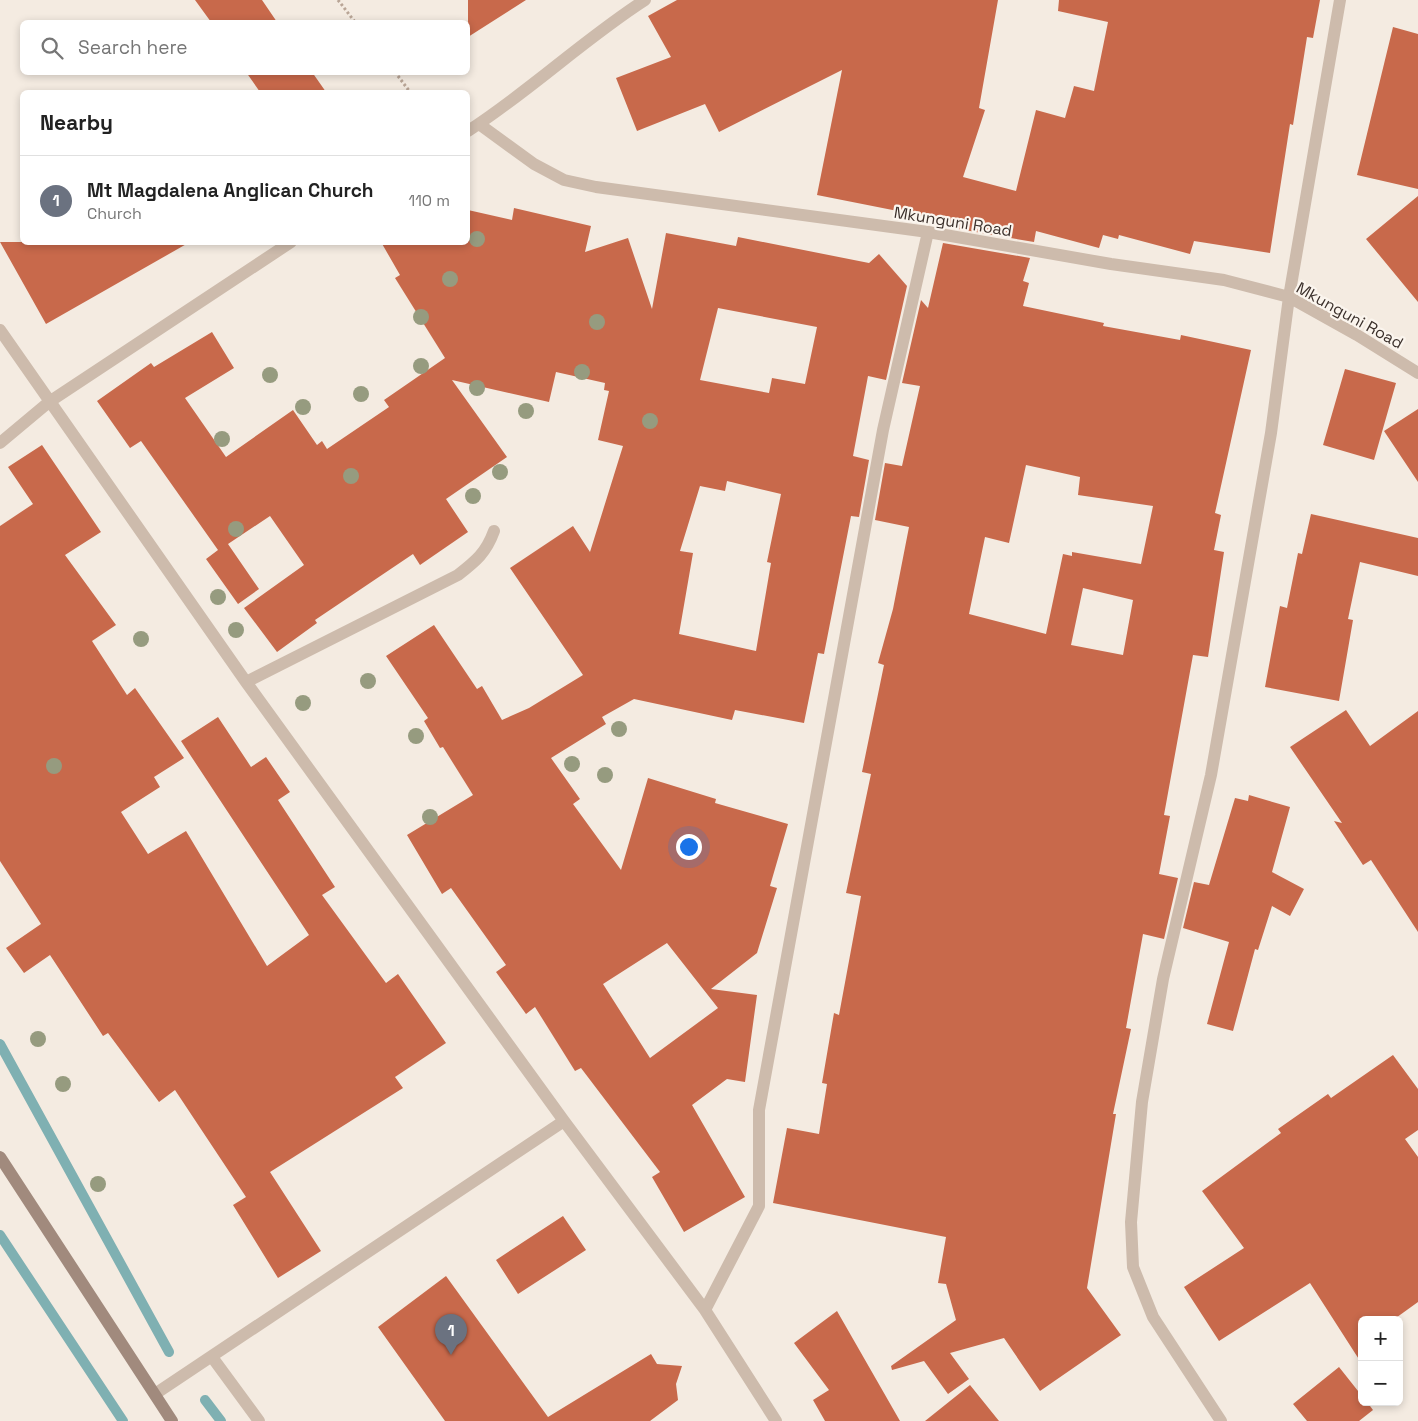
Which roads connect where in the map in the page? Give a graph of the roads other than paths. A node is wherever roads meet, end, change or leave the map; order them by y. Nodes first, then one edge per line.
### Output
1 (645, 0) edge
2 (1340, 0) edge
3 (479, 124) junction
4 (470, 130) edge
5 (928, 232) junction
6 (286, 245) edge
7 (1289, 297) junction
8 (0, 330) edge
9 (1418, 373) edge
10 (49, 402) junction
11 (0, 443) edge
12 (494, 531) dead end
13 (246, 682) junction
14 (564, 1121) junction
15 (0, 1157) edge
16 (705, 1310) junction
17 (212, 1357) junction
18 (155, 1394) junction
19 (172, 1421) edge
20 (259, 1421) edge
21 (776, 1421) edge
22 (1221, 1421) edge

1 - 3 street
2 - 7 street
3 - 4 street
3 - 5 street, Mkunguni Road
5 - 7 street, Mkunguni Road
5 - 16 street
6 - 10 street
7 - 9 street, Mkunguni Road
7 - 22 street
8 - 10 street
10 - 11 street
10 - 13 street
12 - 13 street
13 - 14 street
14 - 16 street
14 - 17 street
15 - 18 main road
16 - 21 street
17 - 18 street
17 - 20 street
18 - 19 main road

